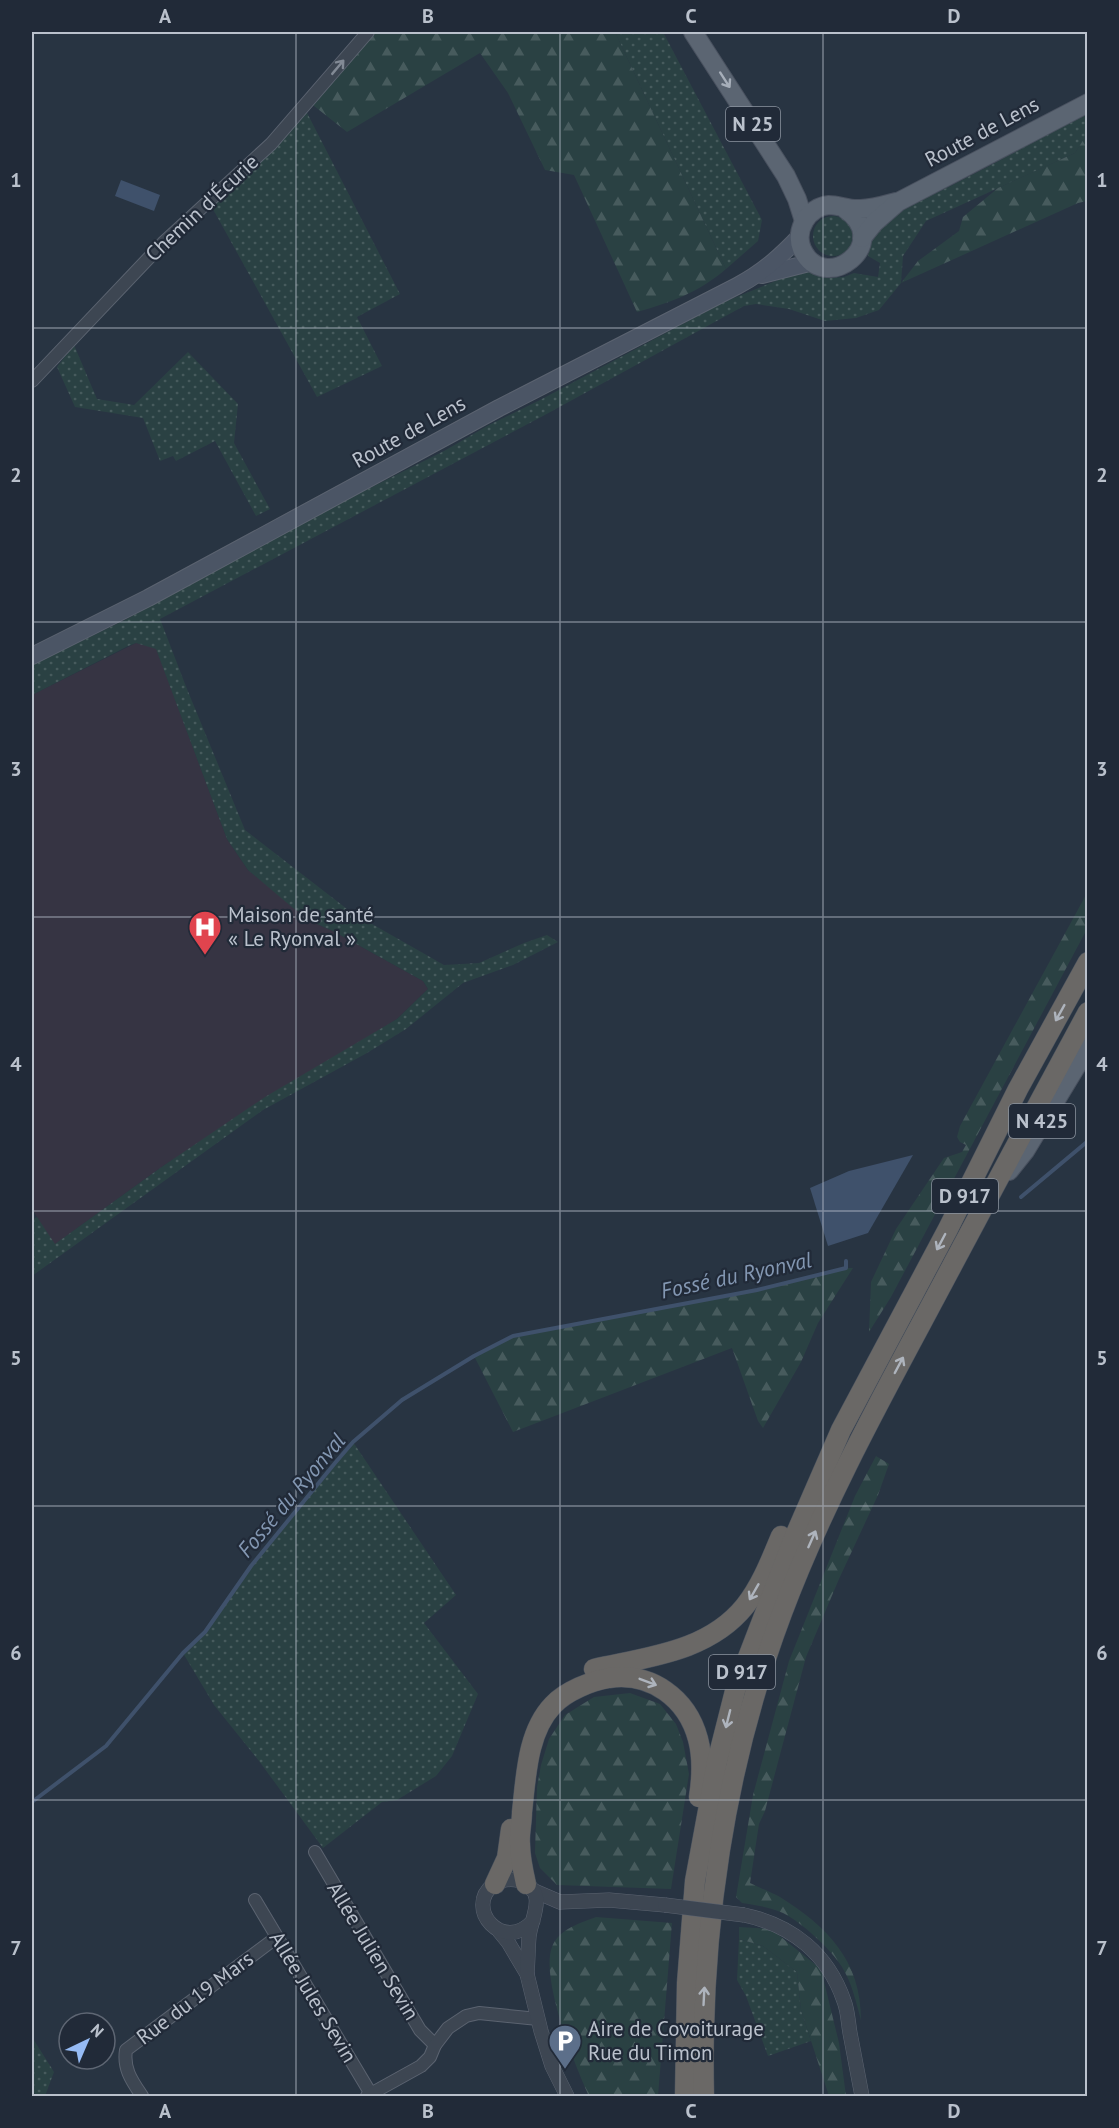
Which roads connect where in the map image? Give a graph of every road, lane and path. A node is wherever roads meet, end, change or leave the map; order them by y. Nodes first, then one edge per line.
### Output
1 (368, 32) edge
2 (693, 32) edge
3 (1088, 103) edge
4 (898, 202) junction
5 (845, 209) junction
6 (802, 229) junction
7 (862, 238) junction
8 (813, 262) junction
9 (755, 277) junction
10 (32, 381) edge
11 (32, 656) edge
12 (1088, 962) edge
13 (1088, 1012) edge
14 (1088, 1047) edge
15 (992, 1191) junction
16 (842, 1430) junction
17 (315, 1852) dead end
18 (495, 1884) junction
19 (529, 1887) junction
20 (255, 1900) dead end
21 (560, 1902) junction
22 (534, 1918) junction
23 (499, 1930) junction
24 (277, 1937) junction
25 (527, 1974) junction
26 (538, 2019) junction
27 (435, 2045) junction
28 (685, 2092) edge
29 (369, 2095) edge
30 (142, 2097) edge
31 (567, 2097) edge
32 (704, 2097) edge
33 (862, 2097) edge

10 -> 1 street, Chemin d'Écurie
2 -> 6 main road, N 25
3 - 4 main road, Route de Lens
4 - 5 main road
4 - 7 main road
5 - 6 main road
5 - 7 main road
6 - 8 main road
6 - 9 main road, Route de Lens
7 - 8 main road
8 - 9 main road
9 - 11 main road, Route de Lens
12 -> 16 highway, D 917
13 - 15 highway, D 917
14 - 15 main road, N 425
32 -> 15 highway, D 917
16 -> 18 highway
16 -> 28 highway, D 917
17 - 27 street, Allée Julien Sevin
18 - 19 street
18 - 23 street
19 - 21 street
19 - 22 street
19 -> 28 highway
20 - 24 street, Allée Jules Sevin
21 - 22 street
21 - 33 street, bridge
22 - 23 street
22 - 25 street
23 - 25 street
24 - 29 street, Allée Jules Sevin
24 - 30 street, Rue du 19 Mars
25 - 26 street
26 - 27 street
26 - 31 street
27 - 29 street

